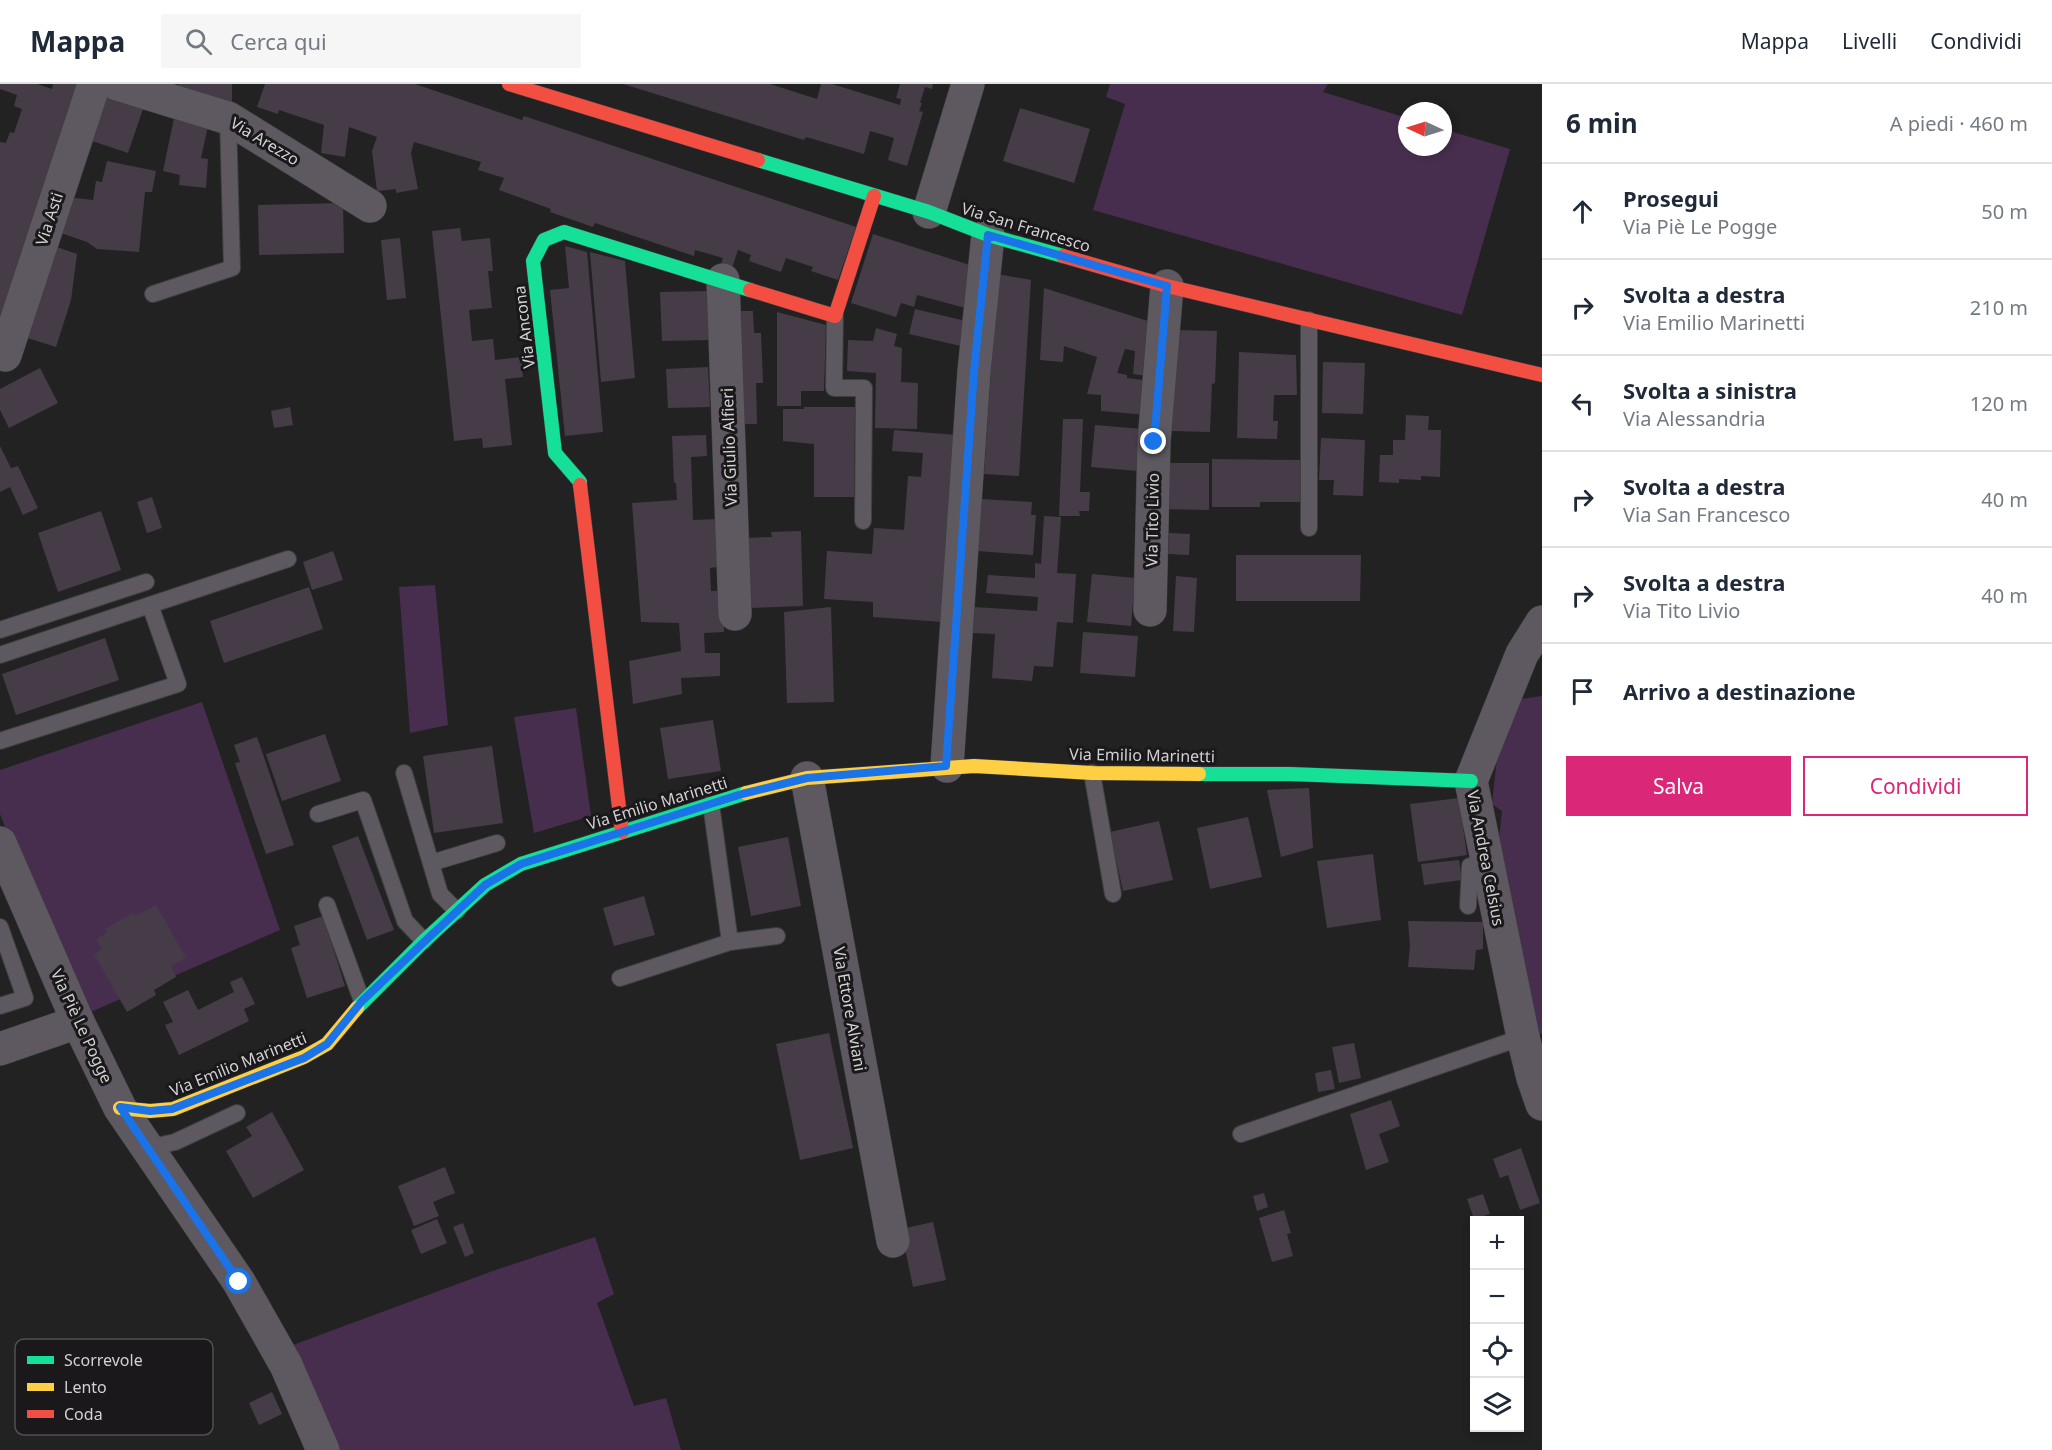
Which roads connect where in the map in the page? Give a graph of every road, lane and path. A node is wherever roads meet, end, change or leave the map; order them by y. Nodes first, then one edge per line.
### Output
1 (94, 84) edge
2 (117, 84) edge
3 (508, 84) edge
4 (968, 84) edge
5 (228, 118) junction
6 (874, 196) junction
7 (370, 206) dead end
8 (928, 213) junction
9 (988, 235) junction
10 (723, 280) junction
11 (1167, 286) junction
12 (153, 294) dead end
13 (836, 316) junction
14 (1309, 320) junction
15 (5, 355) dead end
16 (1542, 375) edge
17 (862, 521) dead end
18 (1309, 528) dead end
19 (288, 559) dead end
20 (146, 582) dead end
21 (150, 605) junction
22 (1150, 610) dead end
23 (735, 614) dead end
24 (1542, 622) edge
25 (0, 630) edge
26 (0, 655) edge
27 (0, 741) edge
28 (946, 766) junction
29 (1092, 772) junction
30 (404, 773) dead end
31 (807, 778) junction
32 (1471, 781) junction
33 (711, 804) junction
34 (318, 814) dead end
35 (622, 832) junction
36 (0, 843) edge
37 (496, 843) dead end
38 (430, 863) junction
39 (1487, 863) junction
40 (1113, 894) dead end
41 (11, 901) edge
42 (327, 904) dead end
43 (1468, 906) dead end
44 (457, 911) junction
45 (0, 927) edge
46 (777, 936) dead end
47 (424, 942) junction
48 (730, 942) junction
49 (620, 978) dead end
50 (362, 1001) junction
51 (0, 1006) edge
52 (78, 1022) junction
53 (1523, 1037) junction
54 (0, 1049) edge
55 (1542, 1104) edge
56 (120, 1107) junction
57 (237, 1113) dead end
58 (1241, 1134) dead end
59 (147, 1148) junction
60 (893, 1241) dead end
61 (323, 1450) edge

1 - 15 street, Via Asti
2 - 5 street, Via Arezzo
3 - 6 street, Via San Francesco
4 - 8 street
5 - 7 street, Via Arezzo
5 - 12 lane
6 - 8 street, Via San Francesco
6 - 13 street
8 - 9 street, Via San Francesco
9 - 11 street, Via San Francesco
9 - 28 street
10 - 13 street, Via Ancona
10 - 23 street, Via Giulio Alfieri
10 - 35 street, Via Ancona
11 - 14 street, Via San Francesco
11 - 22 street, Via Tito Livio
13 - 17 lane
14 - 16 street, Via San Francesco
14 - 18 lane
19 - 21 lane
20 - 25 lane
21 - 26 lane
21 - 27 lane
24 - 32 street, Via Andrea Celsius
28 - 29 street, Via Emilio Marinetti
28 - 31 street, Via Emilio Marinetti
29 - 32 street, Via Emilio Marinetti
29 - 40 lane
30 - 38 lane
31 - 33 street, Via Emilio Marinetti
31 - 60 street, Via Ettore Alviani
32 - 39 street, Via Andrea Celsius
33 - 35 street, Via Emilio Marinetti
33 - 48 lane
34 - 47 lane
35 - 44 street, Via Emilio Marinetti
36 - 41 street, Via Piè Le Pogge
37 - 38 lane
38 - 44 lane
39 - 43 lane
39 - 53 street, Via Andrea Celsius
41 - 52 street, Via Piè Le Pogge
42 - 50 lane
44 - 47 street, Via Emilio Marinetti
45 - 51 lane
46 - 48 lane
47 - 50 street, Via Emilio Marinetti
48 - 49 lane
50 - 56 street, Via Emilio Marinetti
52 - 54 street
52 - 56 street, Via Piè Le Pogge
53 - 55 street, Via Andrea Celsius
53 - 58 lane
56 - 59 street, Via Piè Le Pogge
57 - 59 lane
59 - 61 street, Via Piè Le Pogge

